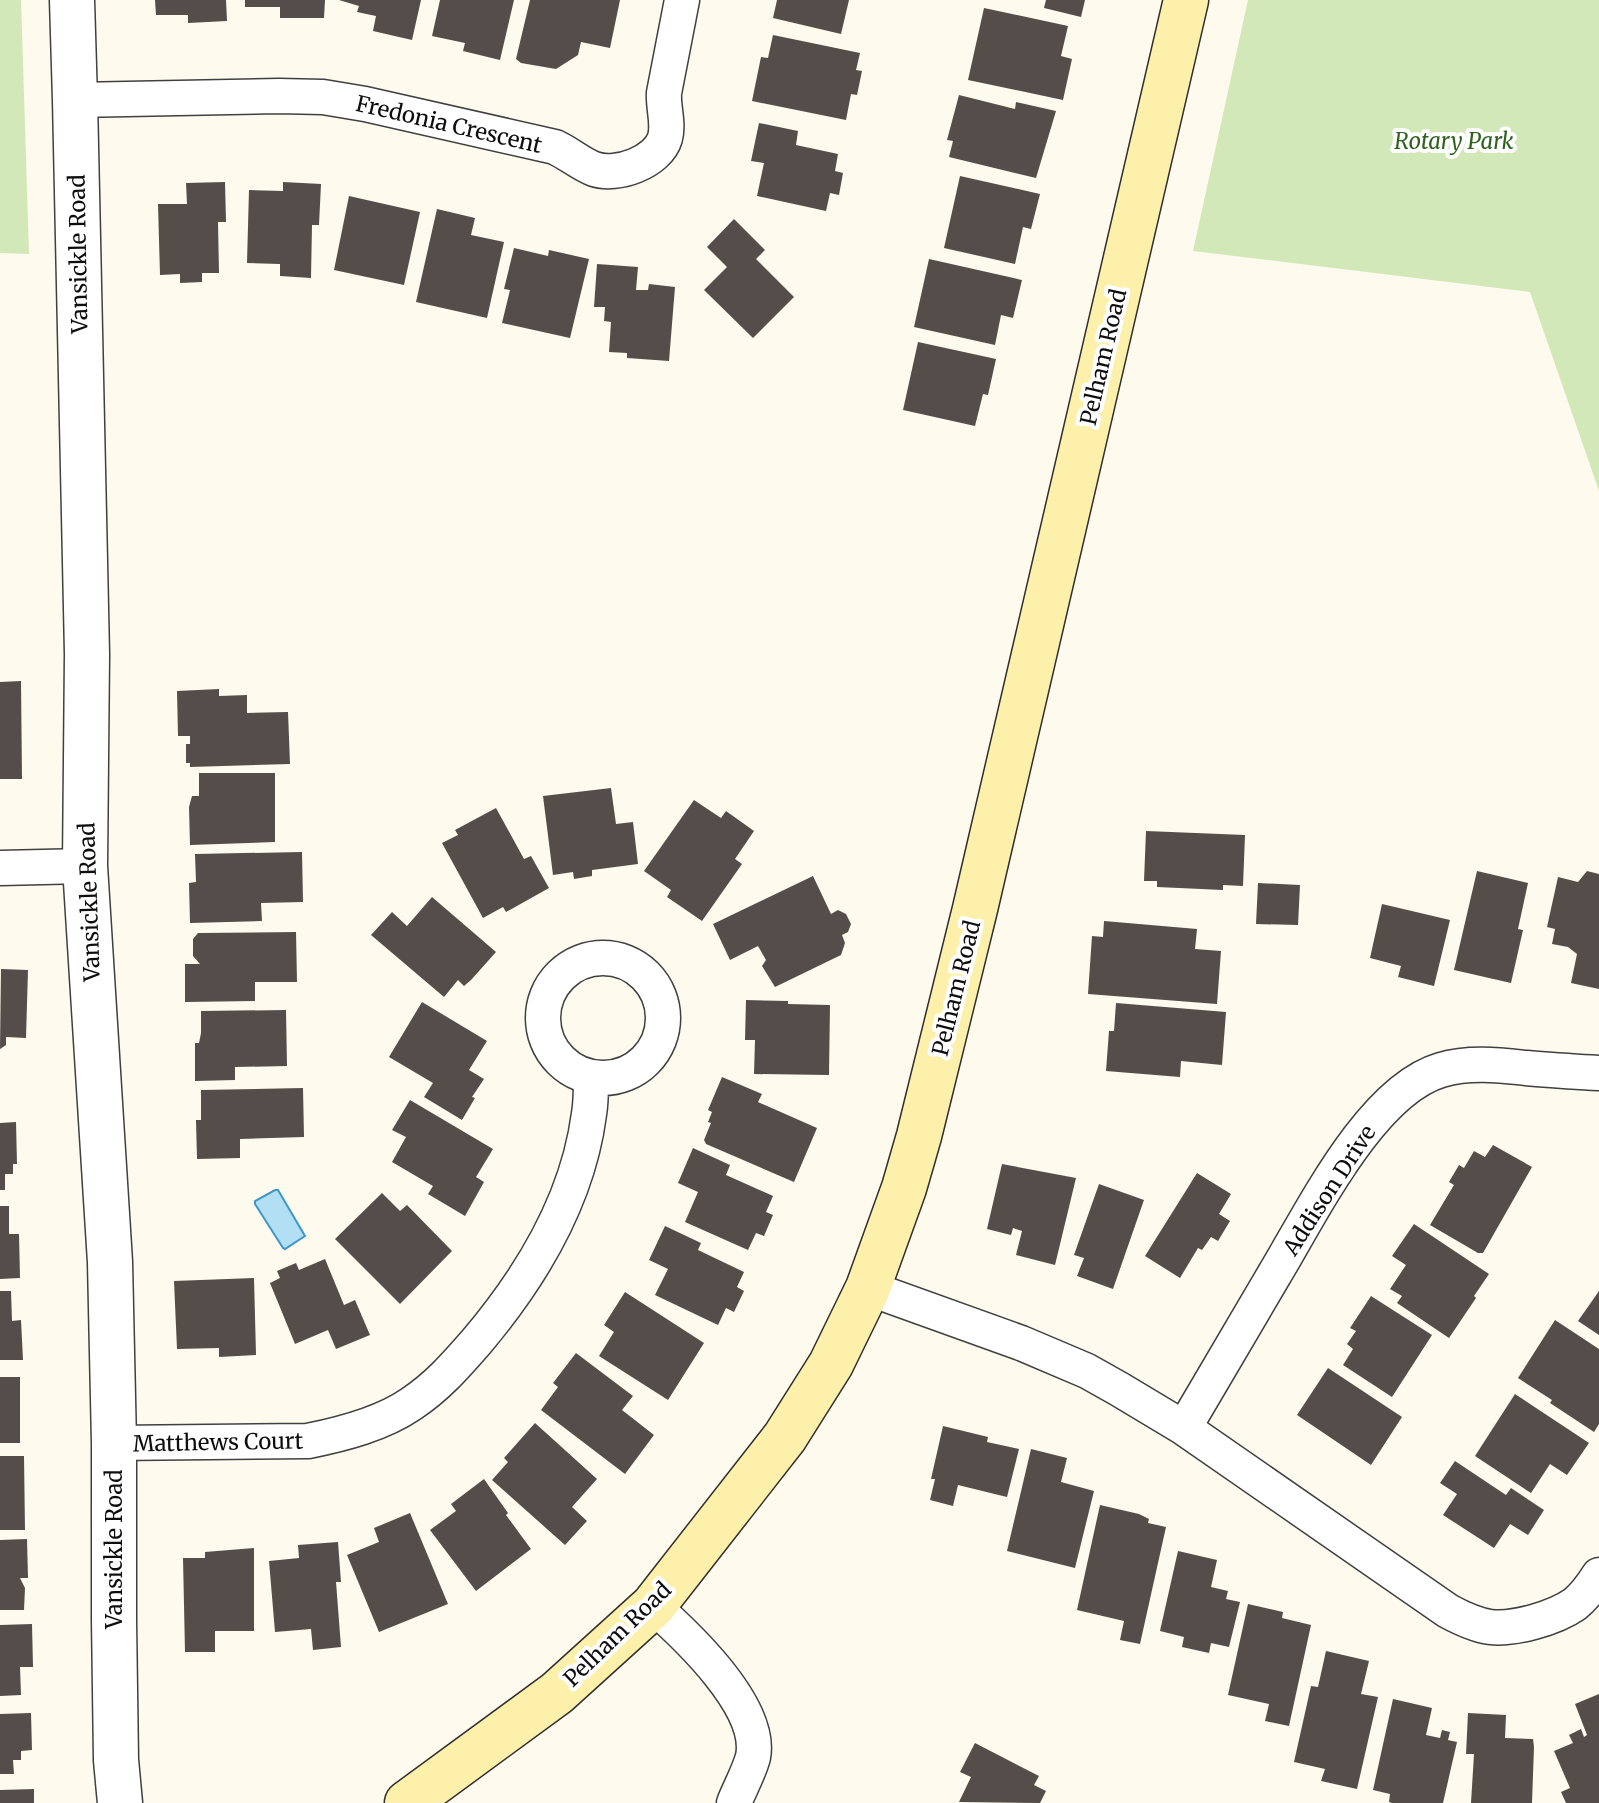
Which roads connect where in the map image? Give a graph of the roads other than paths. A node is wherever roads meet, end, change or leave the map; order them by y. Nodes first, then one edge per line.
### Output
1 (72, 0) edge
2 (682, 0) edge
3 (1186, 0) edge
4 (75, 100) junction
5 (85, 866) junction
6 (0, 868) edge
7 (1599, 1073) edge
8 (591, 1078) dead end
9 (868, 1288) junction
10 (1184, 1428) junction
11 (114, 1443) junction
12 (1599, 1575) edge
13 (653, 1606) junction
14 (120, 1803) edge
15 (407, 1803) edge
16 (734, 1803) edge

1 - 4 street, Vansickle Road
2 - 4 street, Fredonia Crescent
3 - 9 main road, Pelham Road
4 - 5 street, Vansickle Road
5 - 6 street
5 - 11 street, Vansickle Road
7 - 10 street, Addison Drive
8 - 11 street, Matthews Court
9 - 10 street
9 - 13 main road, Pelham Road
10 - 12 street
11 - 14 street, Vansickle Road
13 - 15 main road, Pelham Road
13 - 16 street

